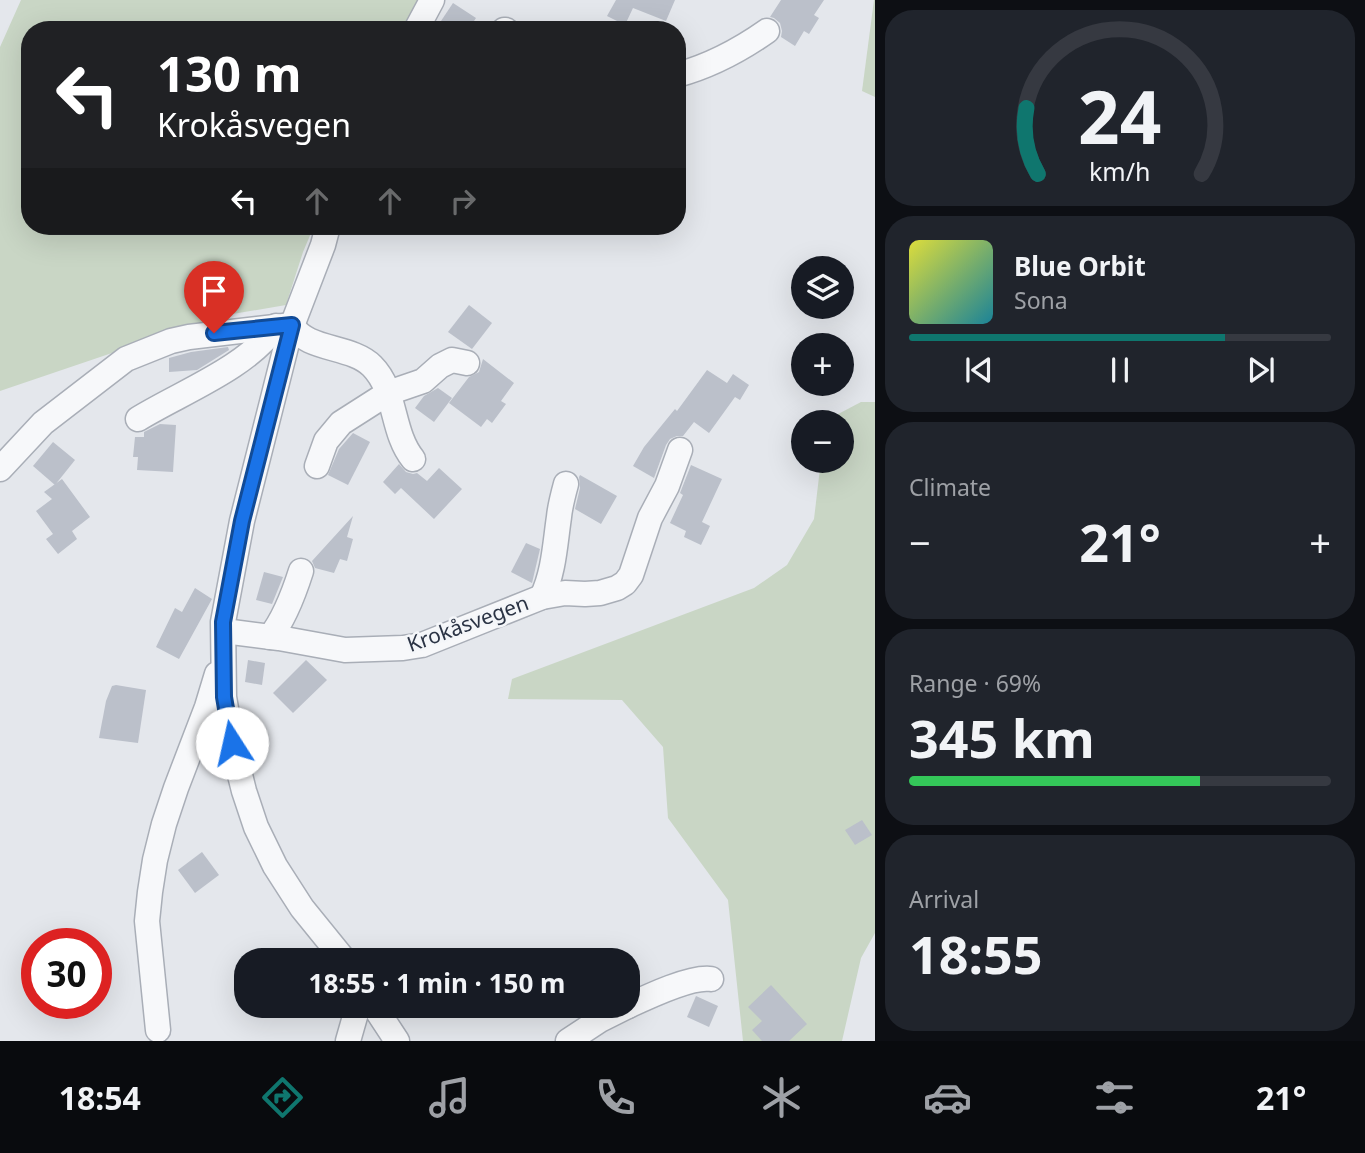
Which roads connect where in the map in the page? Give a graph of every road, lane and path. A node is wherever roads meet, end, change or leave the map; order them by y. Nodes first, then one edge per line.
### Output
1 (432, 0) edge
2 (421, 21) edge
3 (767, 31) dead end
4 (686, 72) edge
5 (324, 235) edge
6 (284, 326) junction
7 (467, 363) dead end
8 (388, 393) junction
9 (138, 419) dead end
10 (680, 450) dead end
11 (414, 459) dead end
12 (317, 466) dead end
13 (0, 468) edge
14 (566, 484) dead end
15 (300, 570) dead end
16 (542, 597) junction
17 (270, 637) junction
18 (223, 642) junction
19 (335, 948) edge
20 (712, 979) dead end
21 (640, 1001) edge
22 (355, 1018) edge
23 (382, 1018) edge
24 (604, 1018) edge
25 (158, 1030) dead end
26 (348, 1041) edge
27 (397, 1041) edge
28 (568, 1041) edge

1 - 2 street
3 - 4 street
5 - 6 street
6 - 8 street
6 - 9 street
6 - 13 street
6 - 18 street
7 - 8 street
8 - 11 street
8 - 12 street
10 - 16 street, Krokåsvegen
14 - 16 street, Krokåsvegen
15 - 17 street
16 - 17 street, Krokåsvegen
17 - 18 street, Krokåsvegen
18 - 19 street
18 - 25 street
20 - 21 street
22 - 26 street
23 - 27 street
24 - 28 street

